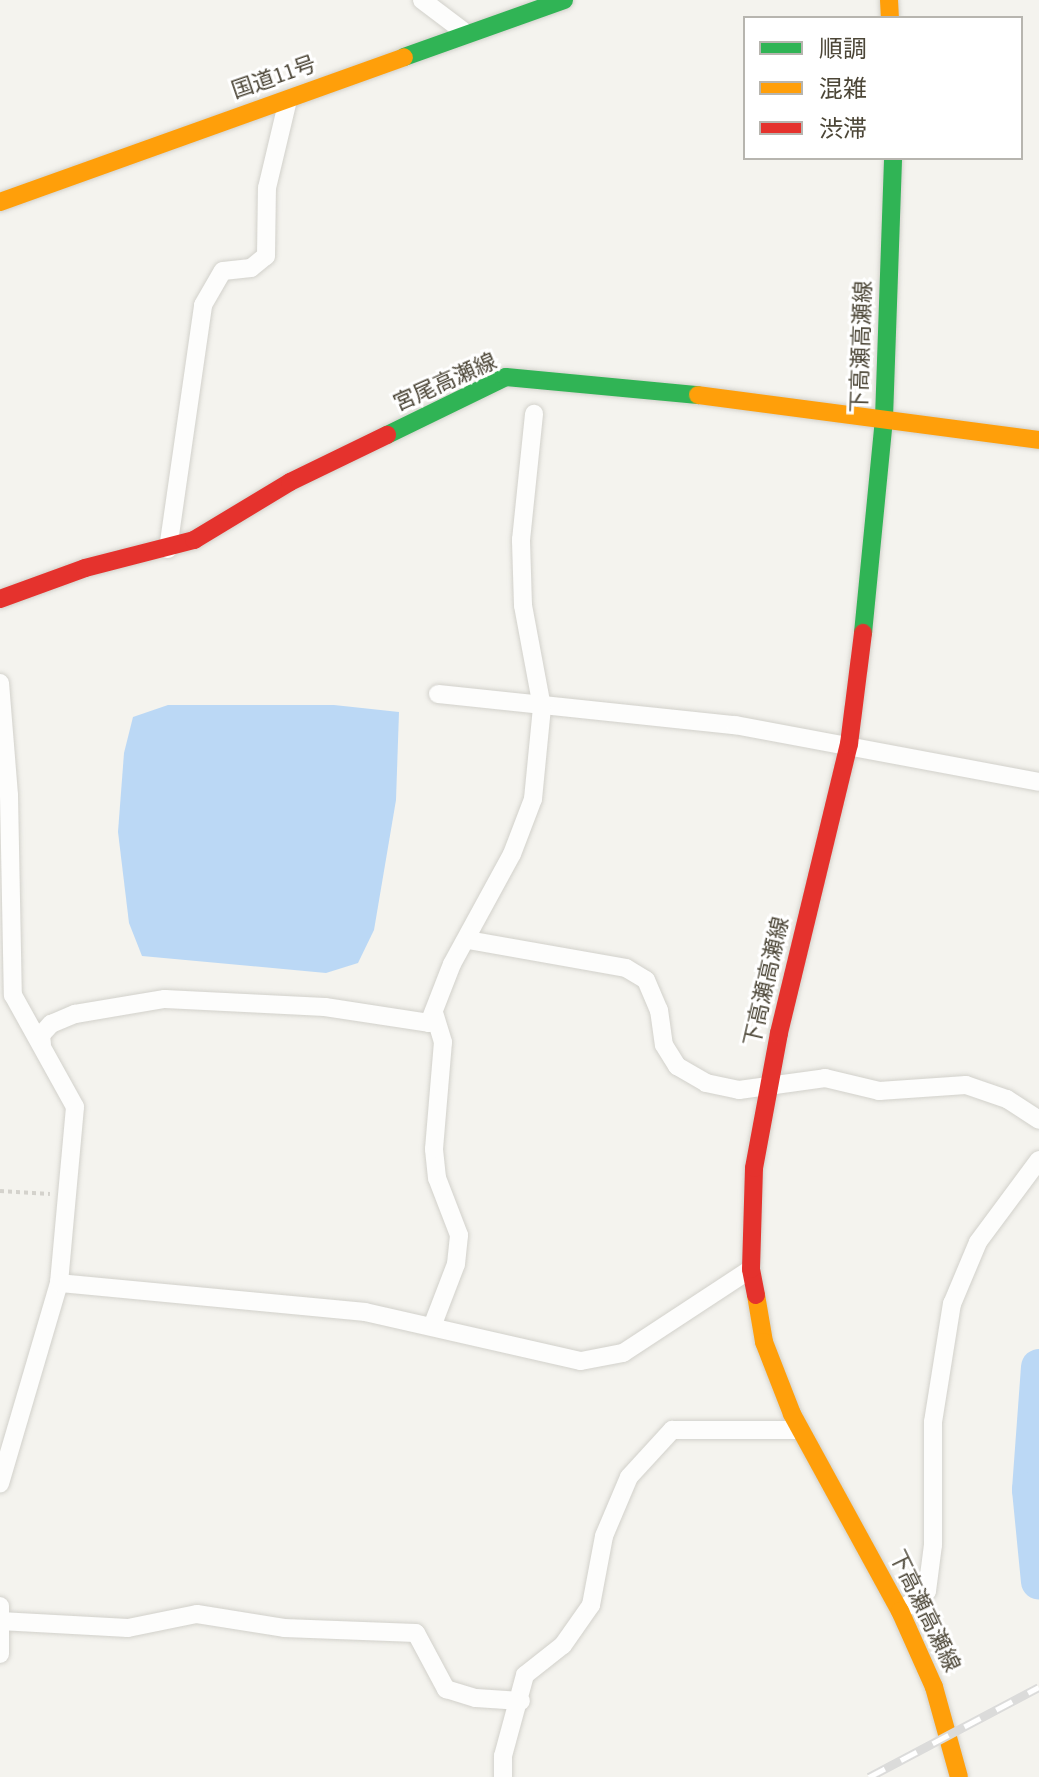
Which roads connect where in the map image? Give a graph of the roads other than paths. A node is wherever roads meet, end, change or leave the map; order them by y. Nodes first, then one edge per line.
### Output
1 (422, 0) edge
2 (564, 0) edge
3 (467, 34) junction
4 (288, 100) junction
5 (893, 160) edge
6 (0, 202) edge
7 (534, 414) dead end
8 (884, 418) junction
9 (1039, 440) edge
10 (168, 549) junction
11 (0, 599) edge
12 (0, 683) edge
13 (438, 694) dead end
14 (542, 707) junction
15 (849, 744) junction
16 (1039, 782) edge
17 (468, 940) junction
18 (434, 1012) junction
19 (42, 1045) junction
20 (769, 1087) junction
21 (1039, 1120) edge
22 (1039, 1160) edge
23 (751, 1269) junction
24 (59, 1283) junction
25 (433, 1324) junction
26 (800, 1430) junction
27 (0, 1483) edge
28 (900, 1611) junction
29 (1, 1617) edge
30 (0, 1654) edge
31 (521, 1701) junction
32 (503, 1777) edge
33 (959, 1777) edge

1 - 3 street
2 - 3 main road, 国道11号
3 - 4 main road, 国道11号
4 - 6 main road, 国道11号
4 - 10 street
5 - 8 main road, 下高瀬高瀬線
7 - 14 street
8 - 9 main road, 宮尾高瀬線
8 - 10 main road, 宮尾高瀬線
8 - 15 main road, 下高瀬高瀬線
10 - 11 main road, 宮尾高瀬線
12 - 19 street
13 - 14 street
14 - 15 street
14 - 17 street
15 - 16 street
15 - 20 main road, 下高瀬高瀬線
17 - 18 street
17 - 20 street
18 - 19 street
18 - 25 street
19 - 24 street
20 - 21 street
20 - 23 main road, 下高瀬高瀬線
22 - 28 street
23 - 25 street
23 - 26 main road, 下高瀬高瀬線
24 - 25 street
24 - 27 street
26 - 28 main road, 下高瀬高瀬線
26 - 31 street
28 - 33 main road, 下高瀬高瀬線
29 - 30 street
29 - 31 street
31 - 32 street

